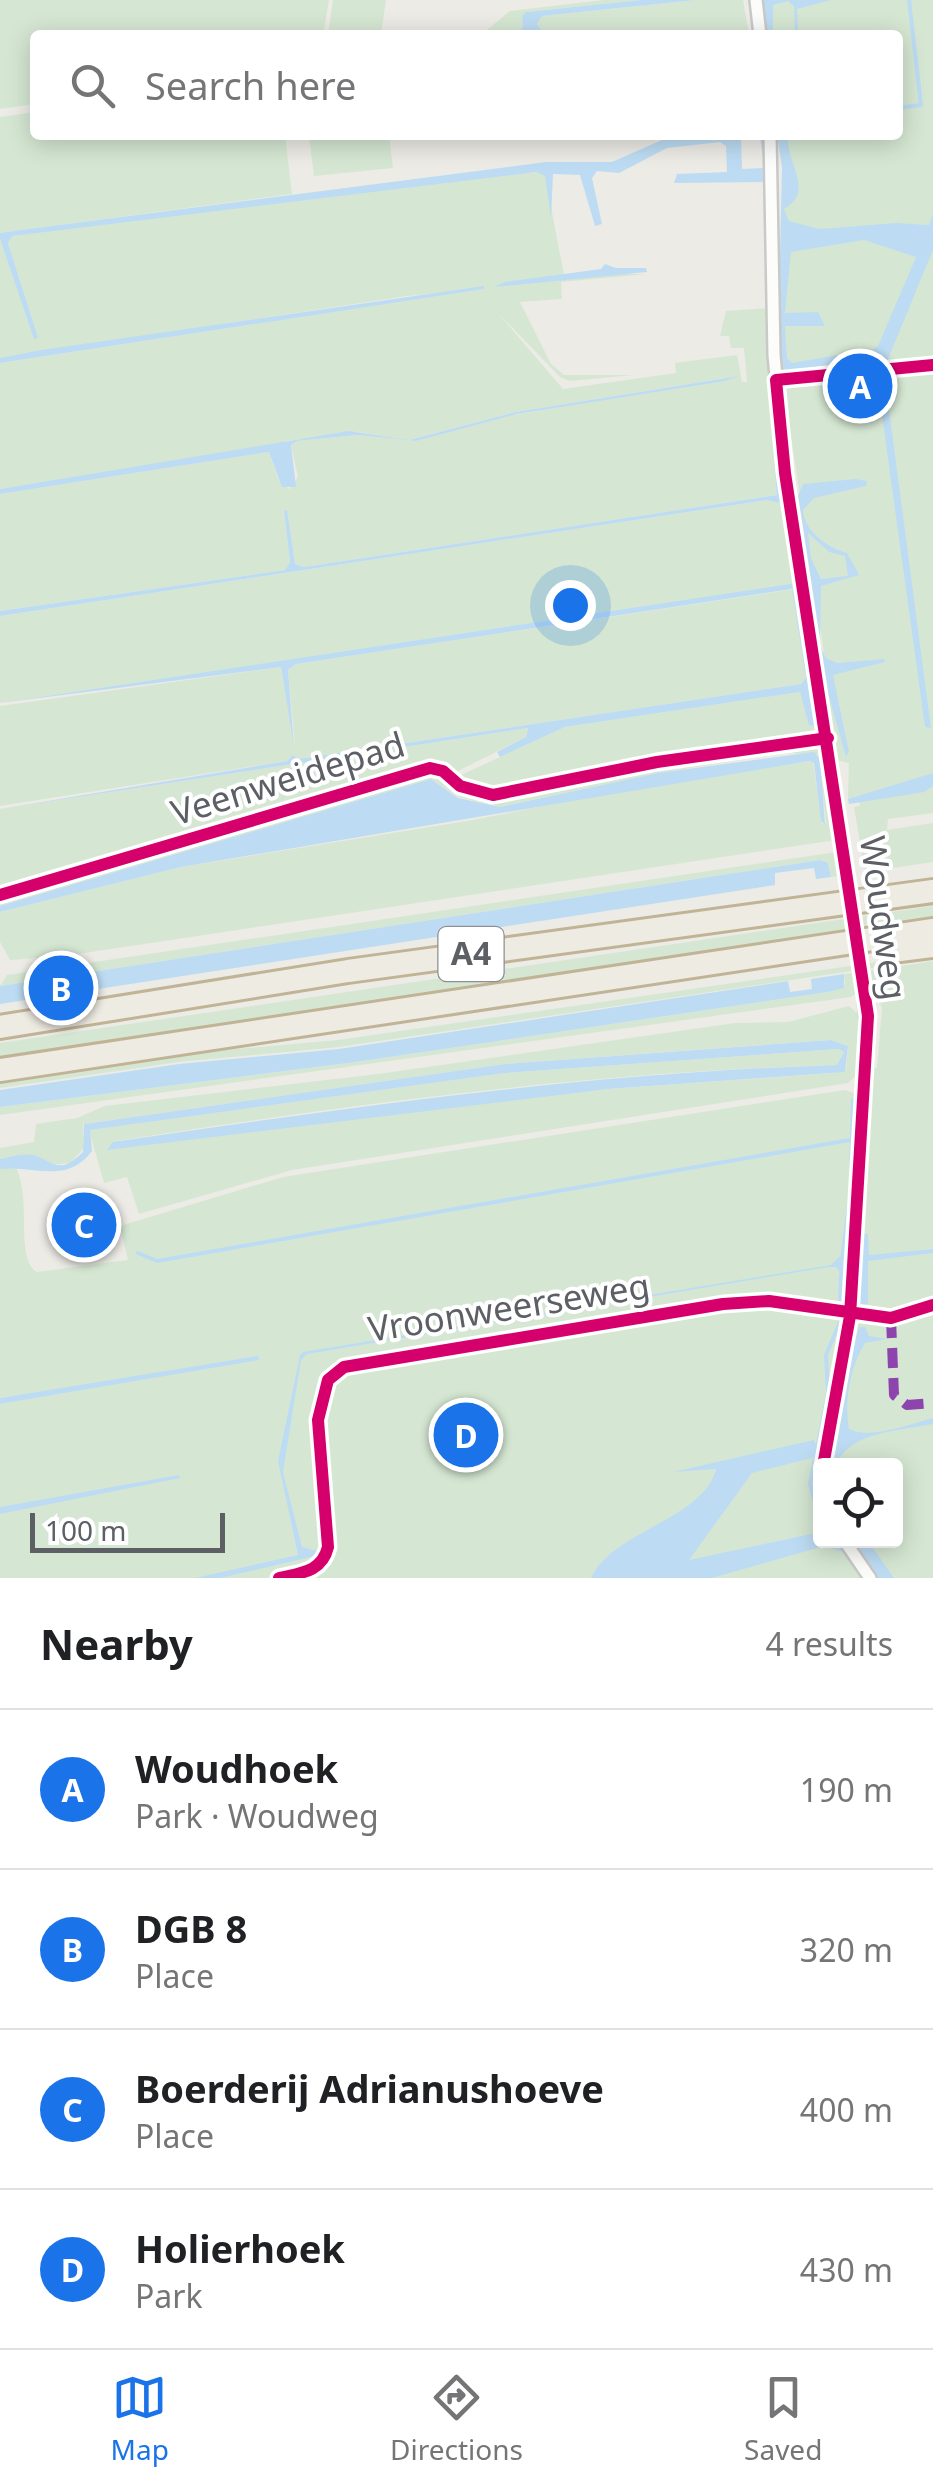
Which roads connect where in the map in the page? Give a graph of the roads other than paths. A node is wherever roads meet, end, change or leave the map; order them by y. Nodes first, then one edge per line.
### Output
1 (756, 0) edge
2 (759, 30) edge
3 (770, 140) edge
4 (933, 891) edge
5 (933, 930) edge
6 (933, 946) edge
7 (639, 976) junction
8 (0, 1028) edge
9 (0, 1070) edge
10 (824, 1458) edge
11 (849, 1548) edge
12 (870, 1578) edge

1 - 2 street
3 - 10 street, Woudweg, bridge
4 - 8 highway, A4
5 - 7 highway, A4
6 - 7 highway, A4
7 - 9 highway, A4
11 - 12 street

